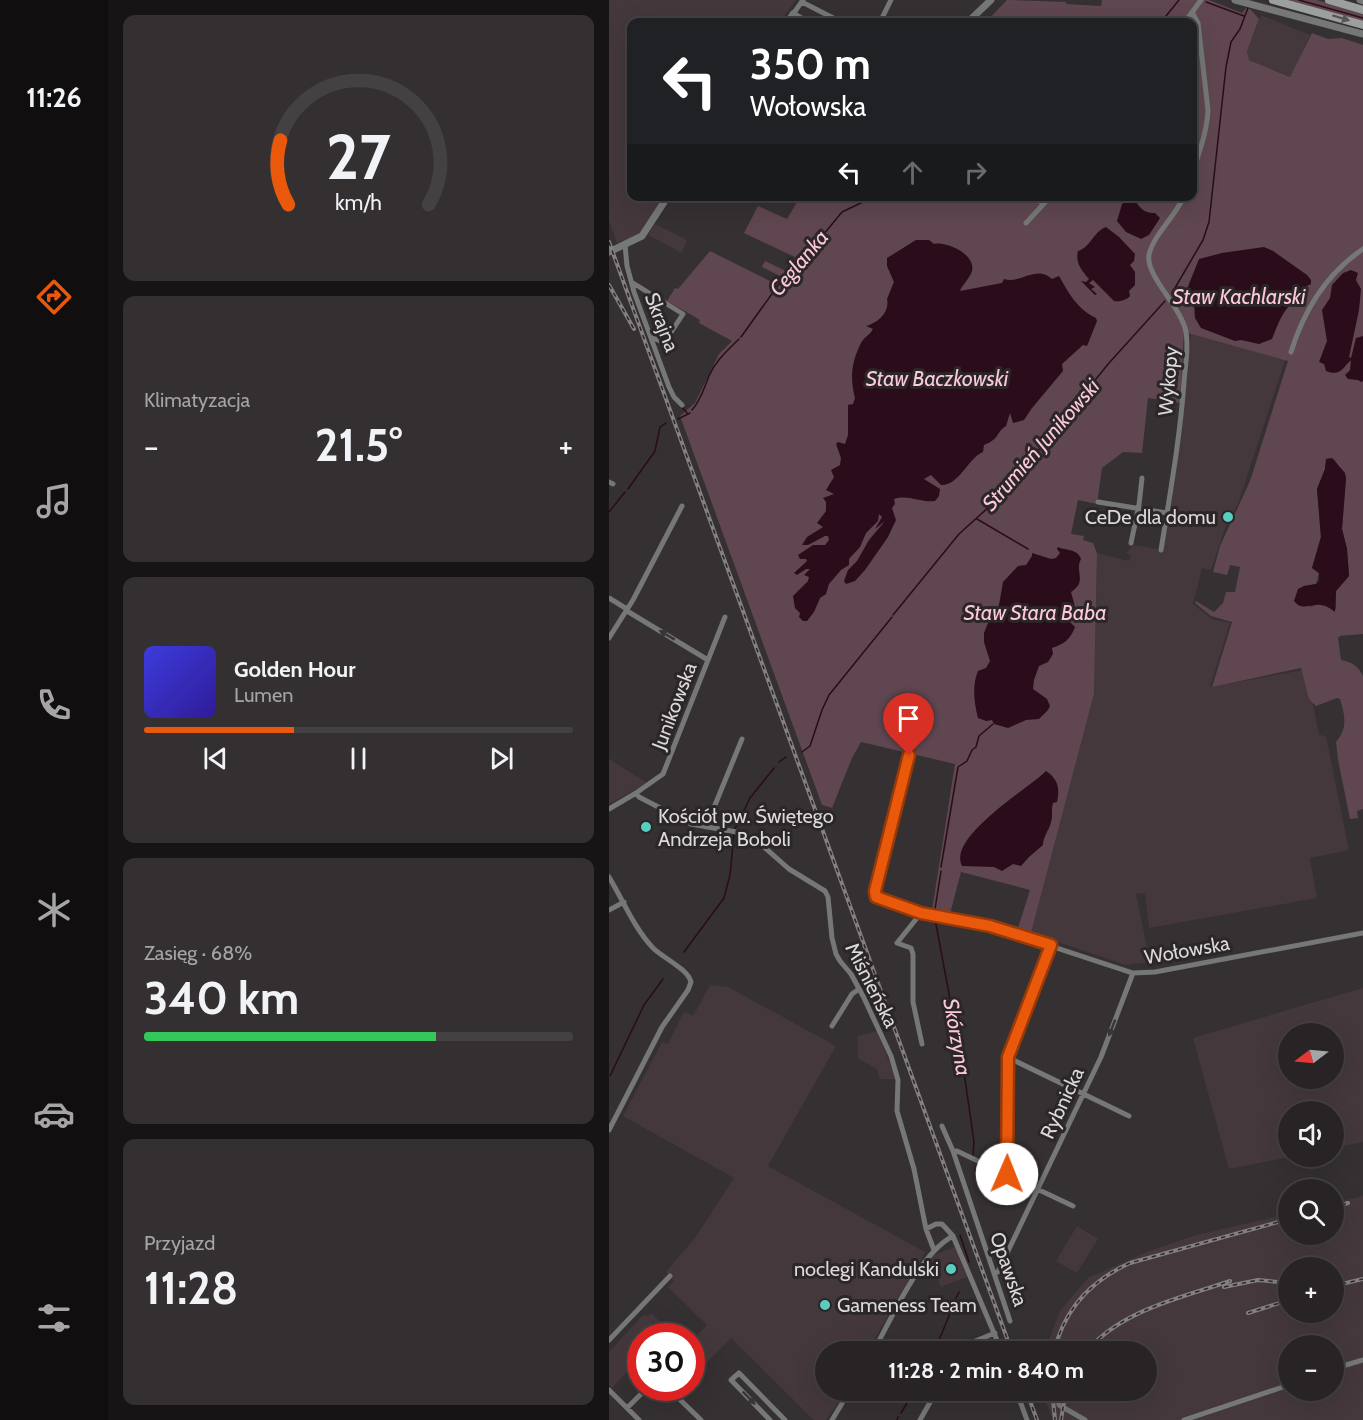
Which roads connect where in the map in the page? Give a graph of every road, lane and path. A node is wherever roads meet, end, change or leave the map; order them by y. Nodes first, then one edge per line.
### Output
1 (891, 0) edge
2 (984, 0) edge
3 (991, 0) edge
4 (1201, 0) edge
5 (1235, 0) edge
6 (1273, 0) edge
7 (1329, 0) edge
8 (802, 1) edge
9 (1363, 10) edge
10 (1192, 12) junction
11 (793, 14) junction
12 (790, 18) edge
13 (800, 18) edge
14 (833, 18) edge
15 (882, 18) edge
16 (972, 18) edge
17 (973, 18) edge
18 (1188, 18) edge
19 (1195, 18) edge
20 (1197, 21) edge
21 (1363, 25) edge
22 (1363, 34) edge
23 (1197, 158) edge
24 (665, 201) edge
25 (1040, 201) edge
26 (1046, 201) edge
27 (1182, 201) edge
28 (1043, 204) junction
29 (1026, 223) dead end
30 (625, 245) junction
31 (1363, 249) edge
32 (609, 252) edge
33 (631, 282) junction
34 (652, 337) junction
35 (1291, 352) dead end
36 (682, 405) dead end
37 (1142, 478) dead end
38 (1098, 502) dead end
39 (682, 506) dead end
40 (1137, 508) junction
41 (1167, 513) junction
42 (1131, 543) dead end
43 (1161, 550) dead end
44 (609, 598) edge
45 (627, 610) junction
46 (725, 617) dead end
47 (609, 638) edge
48 (708, 660) junction
49 (742, 739) dead end
50 (909, 755) dead end
51 (636, 793) junction
52 (609, 809) edge
53 (707, 827) junction
54 (609, 876) edge
55 (624, 902) junction
56 (609, 910) edge
57 (921, 913) junction
58 (1363, 933) edge
59 (1051, 945) junction
60 (1133, 973) junction
61 (859, 989) junction
62 (832, 1026) dead end
63 (922, 1044) dead end
64 (1008, 1057) junction
65 (1083, 1094) junction
66 (1129, 1116) dead end
67 (942, 1126) dead end
68 (609, 1130) edge
69 (953, 1151) junction
70 (1007, 1174) junction
71 (1038, 1190) junction
72 (1073, 1206) dead end
73 (926, 1229) junction
74 (953, 1236) junction
75 (934, 1250) junction
76 (994, 1273) junction
77 (670, 1276) dead end
78 (1010, 1321) dead end
79 (995, 1333) junction
80 (609, 1340) edge
81 (879, 1341) edge
82 (975, 1341) edge
83 (998, 1341) edge
84 (1363, 1360) edge
85 (1344, 1366) edge
86 (1278, 1389) edge
87 (609, 1390) edge
88 (634, 1401) edge
89 (681, 1401) edge
90 (843, 1401) edge
91 (931, 1401) edge
92 (1020, 1401) edge
93 (1058, 1401) edge
94 (627, 1408) junction
95 (639, 1420) edge
96 (701, 1420) edge
97 (770, 1420) edge
98 (785, 1420) edge
99 (832, 1420) edge
100 (920, 1420) edge
101 (1027, 1420) edge
102 (1086, 1420) edge
103 (1184, 1420) edge

1 - 15 street
2 - 16 street
3 - 17 street
4 - 10 street
5 - 22 street
6 -> 21 main road
7 - 9 main road
8 - 11 street
8 - 14 street
10 - 18 street
10 - 19 street
11 - 12 street
11 - 13 street
20 - 23 street
24 - 30 street
25 - 28 street
26 - 28 street
27 - 41 street, Wykopy
28 - 29 street
30 - 32 street
30 - 33 street, Skrajna
31 - 35 street
33 - 34 street, Skrajna
33 - 34 street
34 - 36 street, Skrajna
37 - 40 street
38 - 40 street
39 - 45 street
40 - 41 street
40 - 42 street
41 - 43 street, Wykopy
44 - 45 street
45 - 47 street
48 -> 45 street
46 - 48 street, Junikowska
48 - 51 street, Junikowska
49 - 53 street
50 - 57 street, Wołowska
51 - 52 street
51 - 53 street, Miśnieńska
53 - 61 street, Miśnieńska
54 - 55 street
55 - 56 street
55 - 68 street
57 - 59 street, Wołowska
57 - 63 street
58 - 60 street, Wołowska
59 - 60 street, Wołowska
59 - 64 street
60 -> 65 street, Rybnicka
61 - 62 street
61 - 73 street, Miśnieńska
64 - 65 street
64 - 70 street
65 - 66 street
65 - 71 street, Rybnicka
67 - 69 street, Opawska
69 - 70 street
69 - 76 street, Opawska
70 - 71 street
71 - 72 street
71 - 76 street, Rybnicka
73 - 74 street
73 - 75 street, Miśnieńska
74 - 75 street
74 - 79 street
75 - 81 street
76 - 78 street, Opawska
77 - 80 street
79 - 82 street
79 - 83 street
84 - 85 street
86 - 103 street
87 - 94 street
88 - 94 street
89 - 96 street
90 - 99 street
91 - 100 street
92 - 101 street
93 - 102 street
94 - 95 street
98 -> 97 street

